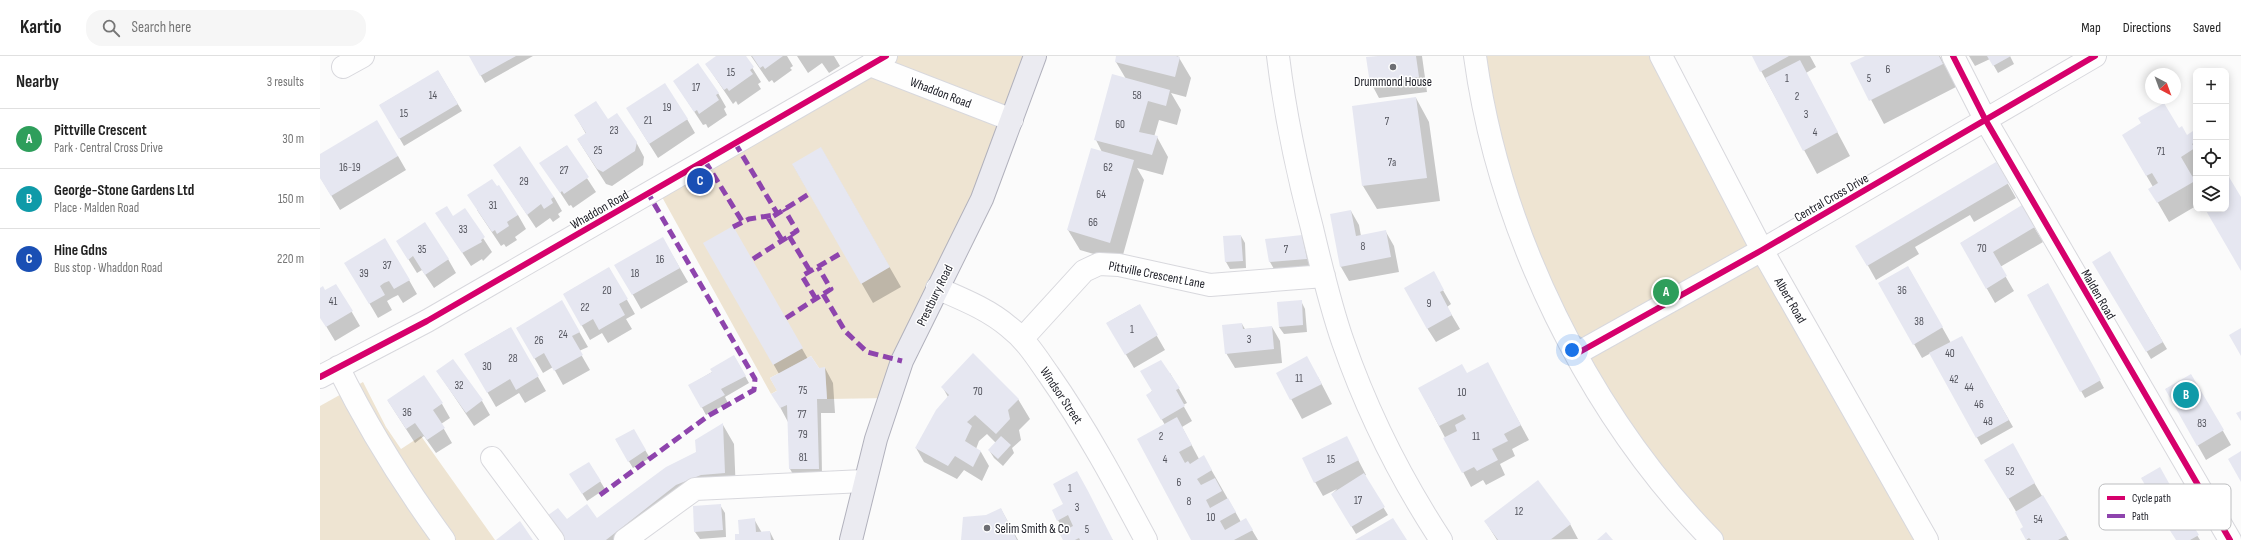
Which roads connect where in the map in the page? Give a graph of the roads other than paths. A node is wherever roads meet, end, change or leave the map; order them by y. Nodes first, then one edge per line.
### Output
1 (362, 56) edge
2 (1035, 56) edge
3 (1278, 56) edge
4 (1475, 56) edge
5 (1660, 56) edge
6 (1953, 56) edge
7 (2094, 56) edge
8 (878, 60) edge
9 (343, 67) dead end
10 (1985, 119) junction
11 (1012, 120) junction
12 (1762, 250) junction
13 (1324, 276) junction
14 (937, 288) junction
15 (1022, 339) junction
16 (1576, 354) junction
17 (329, 372) edge
18 (492, 458) dead end
19 (864, 481) junction
20 (2197, 484) edge
21 (2224, 530) edge
22 (444, 540) edge
23 (553, 540) edge
24 (625, 540) edge
25 (851, 540) edge
26 (1146, 540) edge
27 (1441, 540) edge
28 (1712, 540) edge
29 (1927, 540) edge
30 (2230, 540) edge

1 - 9 street
2 - 11 main road, Prestbury Road
3 - 13 street
4 - 16 street
5 - 12 street, Albert Road
6 - 10 street, Malden Road
7 - 10 street, Central Cross Drive
8 - 11 street, Whaddon Road
8 - 17 street, Whaddon Road
10 - 12 street, Central Cross Drive
10 - 20 street, Malden Road
11 - 14 main road, Prestbury Road
12 - 16 street, Central Cross Drive
12 - 29 street, Albert Road
13 - 15 street, Pittville Crescent Lane
13 - 27 street
14 - 15 street, Windsor Street
14 - 19 main road, Prestbury Road
15 - 26 street, Windsor Street
16 - 28 street
17 - 22 street
18 - 23 street
19 - 24 street
19 - 25 main road, Prestbury Road
21 - 30 street, Malden Road

